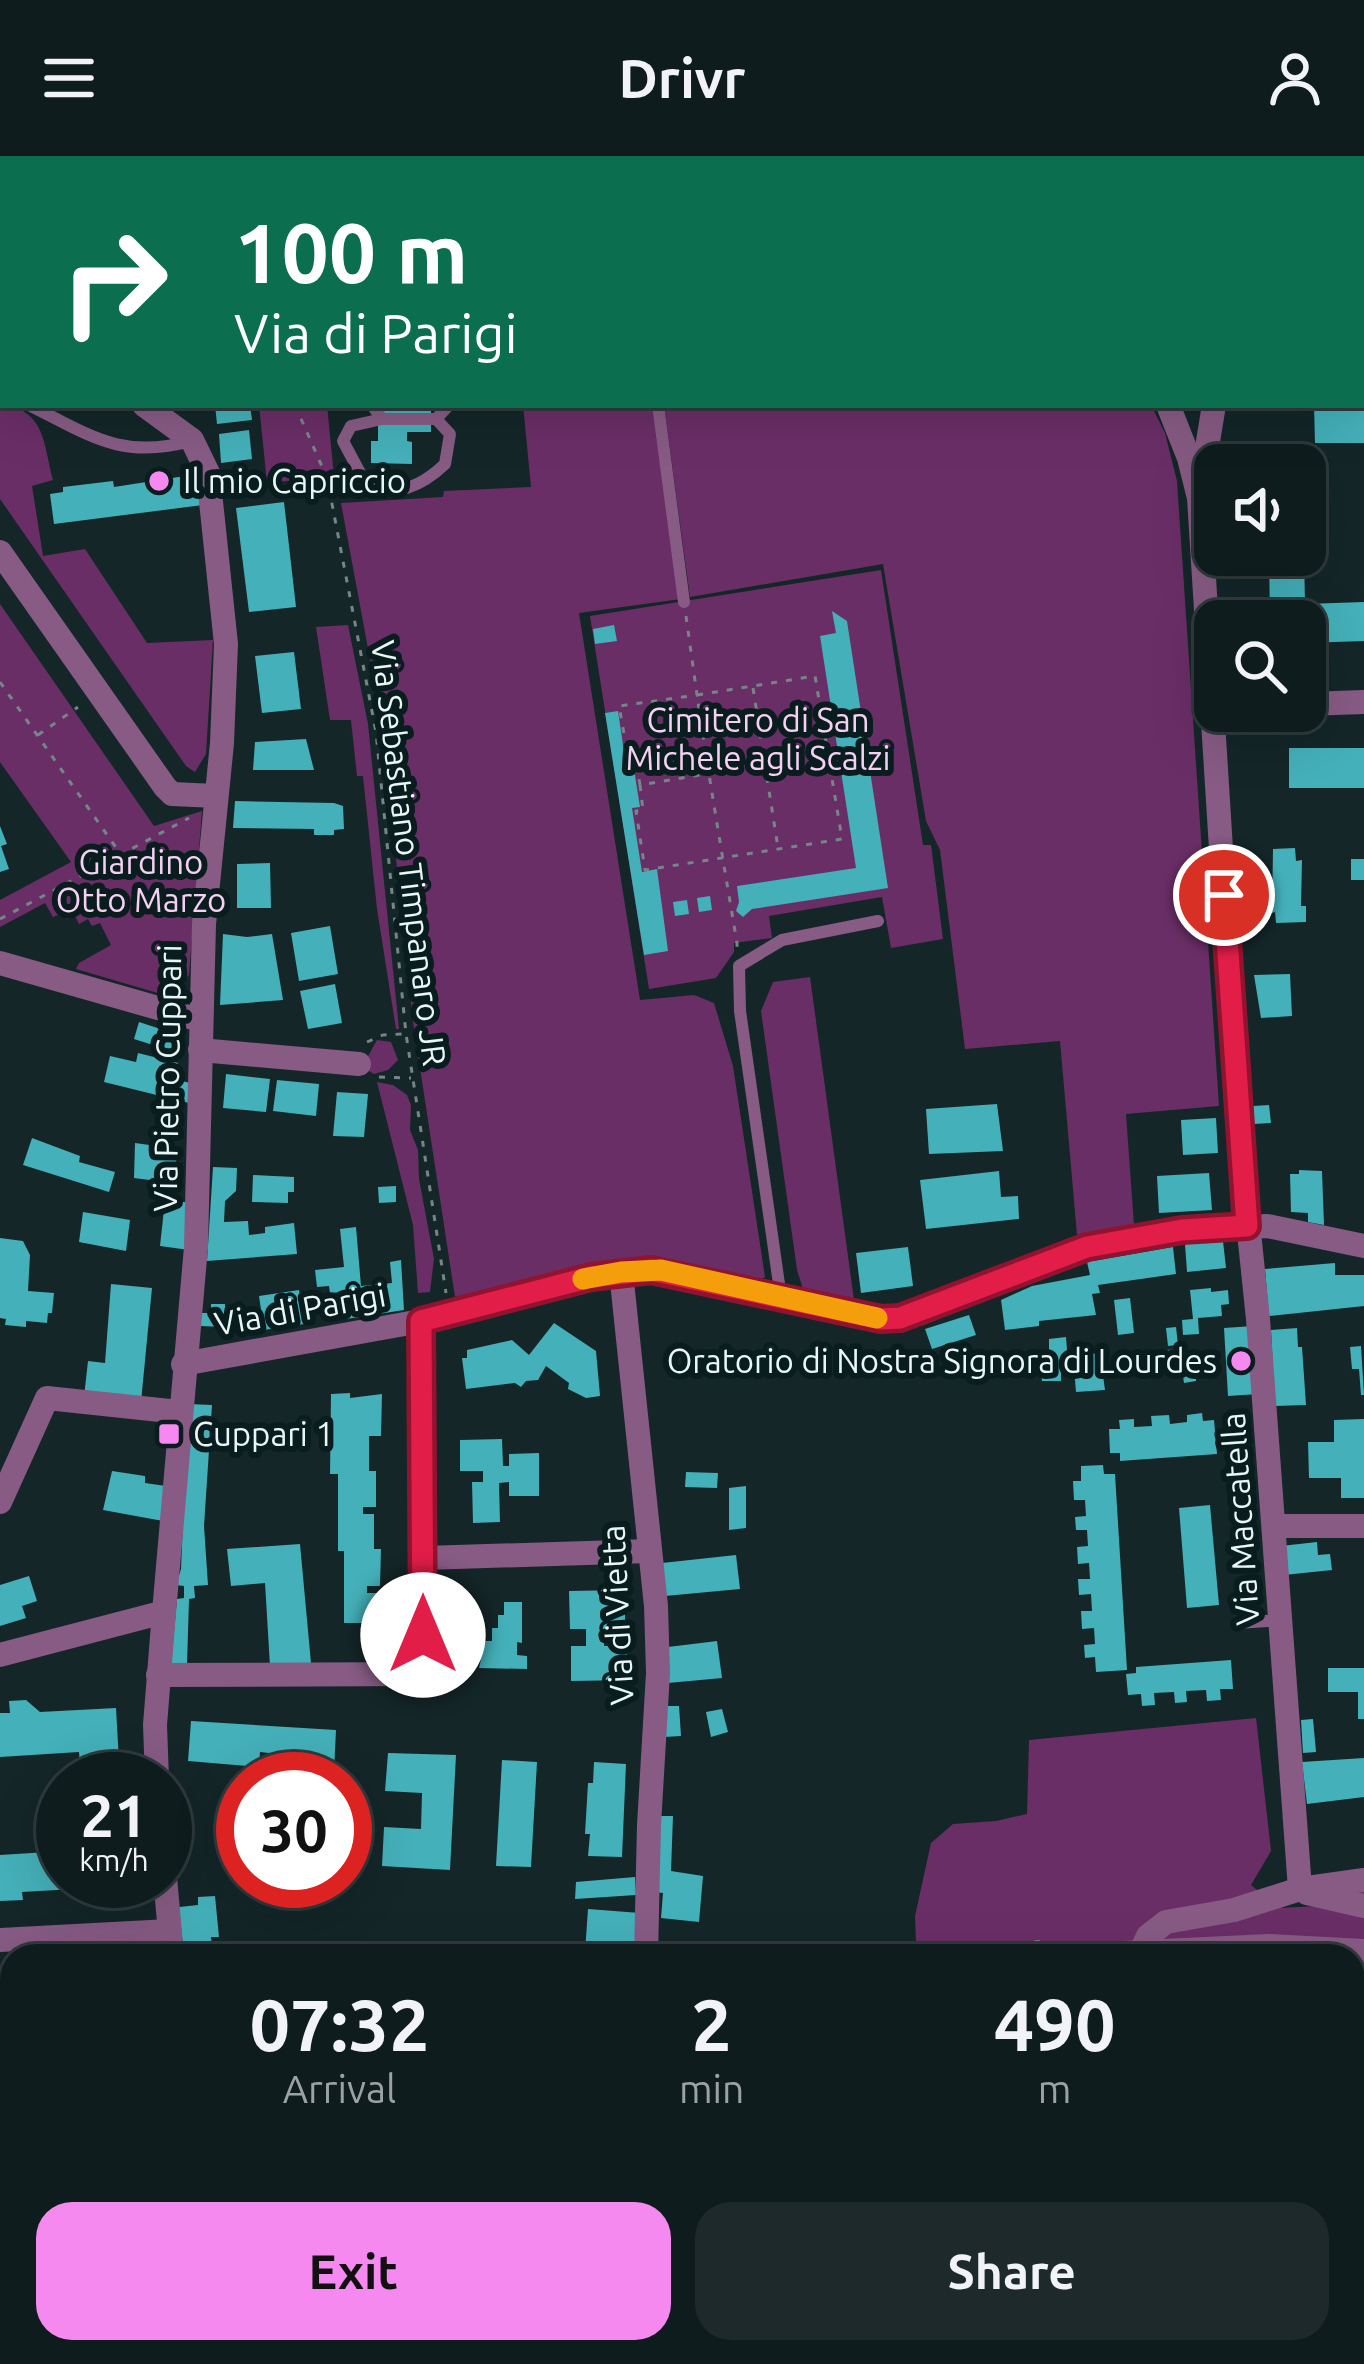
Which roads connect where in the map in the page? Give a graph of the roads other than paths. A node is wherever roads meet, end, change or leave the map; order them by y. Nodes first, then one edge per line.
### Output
1 (34, 408) edge
2 (147, 408) edge
3 (374, 408) edge
4 (446, 408) edge
5 (658, 408) edge
6 (1169, 408) edge
7 (1214, 408) edge
8 (382, 419) junction
9 (436, 419) junction
10 (192, 440) junction
11 (1208, 444) edge
12 (1194, 478) edge
13 (0, 552) edge
14 (684, 602) road end
15 (1364, 702) edge
16 (1326, 703) edge
17 (1215, 732) edge
18 (215, 800) junction
19 (878, 921) dead end
20 (0, 963) edge
21 (200, 1020) junction
22 (200, 1050) junction
23 (358, 1064) dead end
24 (1247, 1226) junction
25 (1364, 1246) edge
26 (621, 1272) junction
27 (781, 1298) junction
28 (421, 1321) junction
29 (183, 1364) junction
30 (179, 1412) junction
31 (0, 1502) edge
32 (1274, 1526) junction
33 (1364, 1526) edge
34 (650, 1551) junction
35 (424, 1558) junction
36 (164, 1612) junction
37 (1281, 1620) junction
38 (1237, 1623) dead end
39 (0, 1655) edge
40 (158, 1675) junction
41 (157, 1752) edge
42 (1364, 1880) edge
43 (1300, 1889) junction
44 (1364, 1906) edge
45 (168, 1908) edge
46 (0, 1940) edge
47 (171, 1944) edge
48 (647, 1944) edge
49 (1144, 1944) edge

1 - 10 lane
2 - 10 street
3 - 8 lane
4 - 9 lane
5 - 14 lane
6 - 12 street, Via Maccatella
7 - 11 street, Via Maccatella
8 - 9 lane
8 - 9 lane
10 - 18 street, Via Pietro Cuppari
13 - 18 street
15 - 16 street
17 - 24 street, Via Maccatella
18 - 21 street, Via Pietro Cuppari
19 - 27 lane
20 - 21 street
21 - 22 street, Via Pietro Cuppari
22 - 23 street
22 - 29 street, Via Pietro Cuppari
24 - 25 street, Via di Parigi
24 - 27 street, Via di Parigi
24 - 32 street, Via Maccatella
26 - 27 street, Via di Parigi
26 - 28 street, Via di Parigi
26 - 34 street, Via di Vietta
28 - 29 street, Via di Parigi
28 - 35 street
29 - 30 street, Via Pietro Cuppari
30 - 31 street
30 - 36 street, Via Pietro Cuppari
32 - 33 street
32 - 37 street, Via Maccatella
34 - 35 street
34 - 48 street, Via di Vietta
35 - 40 street
36 - 39 street
36 - 40 street, Via Pietro Cuppari
37 - 38 lane
37 - 43 street, Via Maccatella
40 - 41 street, Via Pietro Cuppari
42 - 43 street
43 - 44 street
43 - 49 street
45 - 47 street
46 - 47 street

